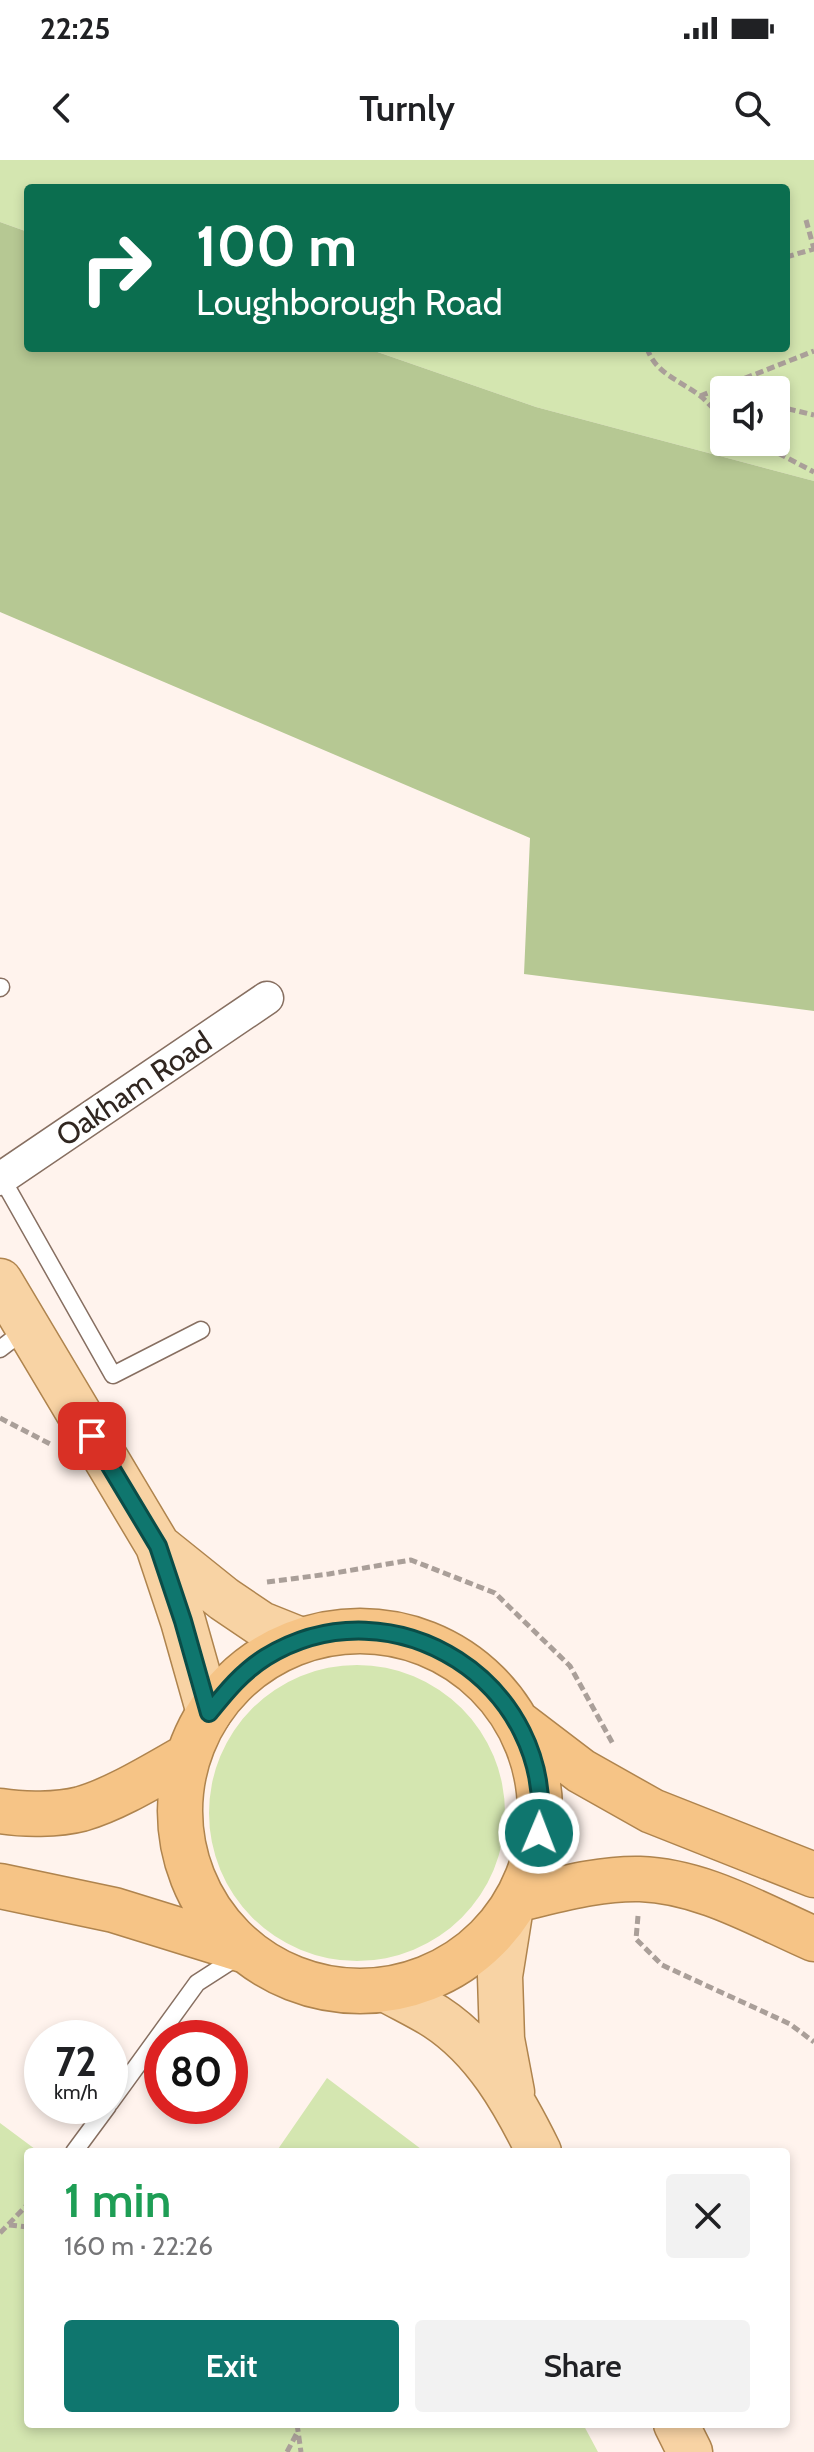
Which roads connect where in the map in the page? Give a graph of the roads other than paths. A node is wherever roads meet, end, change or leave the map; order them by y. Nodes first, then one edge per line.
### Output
1 (267, 998) dead end
2 (1, 1177) edge
3 (0, 1281) edge
4 (201, 1330) dead end
5 (14, 1338) edge
6 (158, 1546) junction
7 (301, 1640) junction
8 (209, 1713) junction
9 (518, 1723) junction
10 (188, 1756) junction
11 (0, 1811) edge
12 (814, 1875) edge
13 (0, 1886) edge
14 (514, 1906) junction
15 (814, 1939) edge
16 (246, 1951) junction
17 (387, 1990) junction
18 (128, 2079) edge
19 (514, 2102) junction
20 (95, 2124) edge
21 (77, 2148) edge
22 (537, 2148) edge
23 (678, 2428) edge
24 (690, 2452) edge

1 - 2 street, Oakham Road
2 - 4 lane
3 - 5 main road
5 - 6 main road
6 - 7 main road
6 - 8 main road
7 - 8 highway
7 - 9 highway
8 - 10 highway
9 - 12 highway
9 - 14 highway
10 - 11 highway
10 - 16 highway
13 - 16 highway
14 - 15 highway
14 - 17 highway
14 - 19 main road
16 - 17 highway
16 - 18 lane
17 - 19 main road
19 - 22 main road
20 - 21 lane
23 - 24 main road

